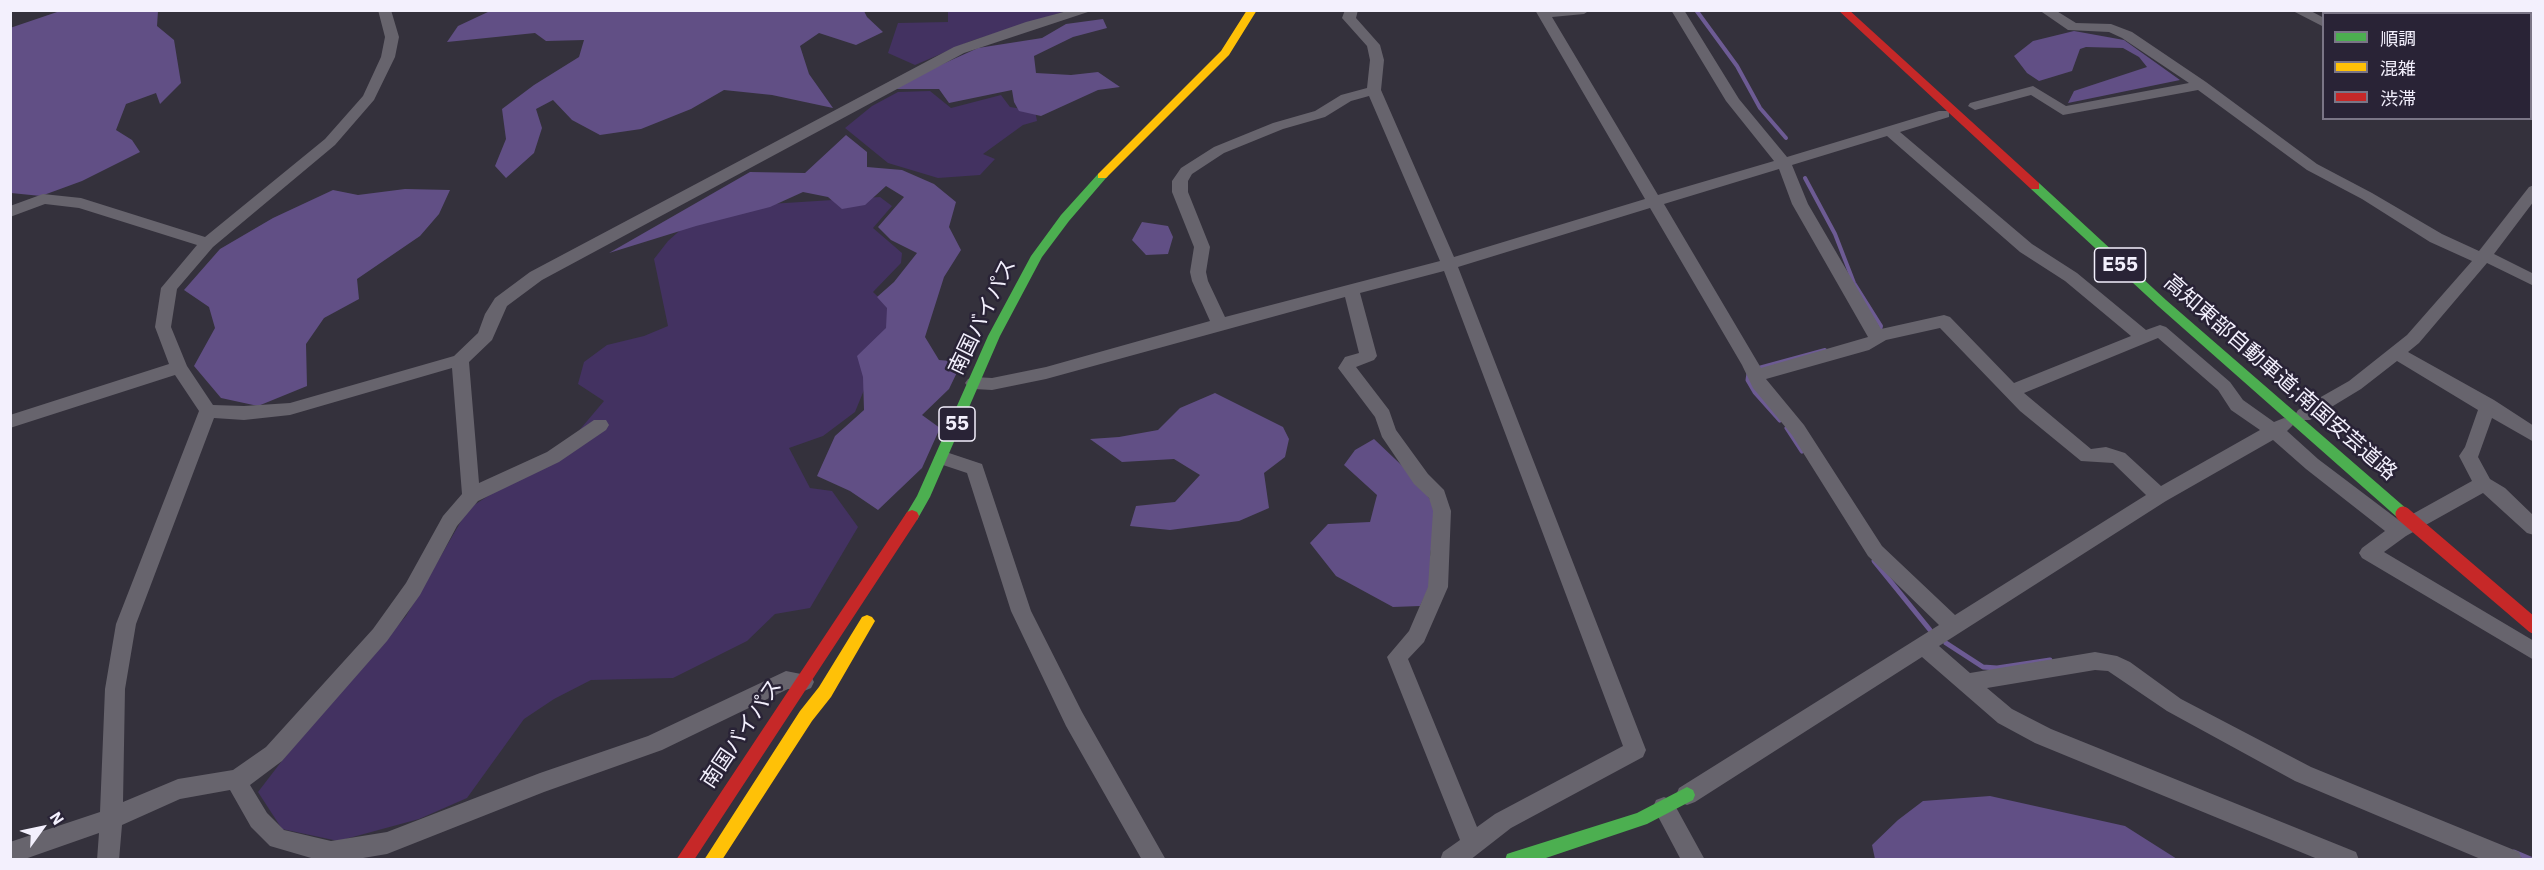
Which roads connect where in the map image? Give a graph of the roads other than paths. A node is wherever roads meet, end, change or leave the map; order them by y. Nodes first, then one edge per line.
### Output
1 (384, 10) edge
2 (1088, 10) edge
3 (1352, 10) edge
4 (1584, 10) edge
5 (1677, 10) edge
6 (1843, 10) edge
7 (2045, 10) edge
8 (2297, 10) edge
9 (1541, 12) edge
10 (1261, 13) edge
11 (2322, 22) edge
12 (1253, 36) dead end
13 (2201, 85) junction
14 (1374, 90) junction
15 (1975, 106) dead end
16 (1944, 114) dead end
17 (1889, 130) junction
18 (1784, 163) junction
19 (2534, 190) edge
20 (1653, 202) junction
21 (10, 212) edge
22 (207, 243) junction
23 (2483, 257) junction
24 (1449, 264) junction
25 (2534, 281) edge
26 (1351, 290) junction
27 (1220, 324) junction
28 (1876, 336) junction
29 (2142, 336) junction
30 (2397, 353) junction
31 (460, 360) junction
32 (179, 367) junction
33 (1754, 370) junction
34 (985, 387) junction
35 (2011, 391) junction
36 (2488, 405) junction
37 (208, 411) junction
38 (2304, 415) dead end
39 (10, 422) edge
40 (600, 425) dead end
41 (2279, 428) junction
42 (2534, 435) edge
43 (954, 463) junction
44 (2483, 484) junction
45 (471, 496) junction
46 (2159, 496) junction
47 (2401, 522) junction
48 (2534, 528) edge
49 (877, 605) dead end
50 (1953, 626) junction
51 (2534, 626) edge
52 (1923, 645) junction
53 (2534, 652) edge
54 (802, 681) junction
55 (1968, 681) junction
56 (825, 692) junction
57 (238, 779) junction
58 (1687, 795) joint
59 (1664, 807) junction
60 (112, 818) junction
61 (1472, 843) junction
62 (10, 853) edge
63 (1516, 859) edge
64 (108, 860) edge
65 (684, 860) edge
66 (712, 860) edge
67 (1155, 860) edge
68 (1451, 860) edge
69 (1694, 860) edge
70 (2348, 860) edge
71 (2511, 860) edge

1 - 22 street
2 - 31 street
3 - 14 street
4 - 9 street
5 - 18 street
6 - 47 main road, 高知東部自動車道;南国安芸道路 / E55
7 - 13 street
8 - 11 street
9 - 20 street
10 - 34 main road, 南国バイパス / 55
12 - 34 main road, 南国バイパス / 55
13 - 15 street
13 - 23 street
14 - 24 street
14 - 27 street
16 - 17 street
17 - 18 street
17 - 29 street
18 - 20 street
18 - 28 street
19 - 23 street
20 - 24 street
20 - 33 street
21 - 22 street
22 - 32 street
23 - 25 street
23 - 30 street
24 - 26 street
24 - 61 street
26 - 27 street
26 - 61 street
27 - 34 street
28 - 33 street
28 - 35 street
29 - 35 street
29 - 41 street
30 - 36 street
30 - 38 street
31 - 37 street
31 - 45 street
32 - 37 street
32 - 39 street
33 - 50 street
34 - 43 main road, 南国バイパス / 55
35 - 46 street
36 - 42 street
36 - 44 street
37 - 60 street
40 - 45 street
41 - 46 street
41 - 47 street
43 - 54 main road, 南国バイパス / 55
43 - 67 street
44 - 47 street
44 - 48 street
45 - 57 street
46 - 50 street
47 - 51 main road, 高知東部自動車道;南国安芸道路 / E55, bridge
47 - 53 street
49 - 56 main road, 南国バイパス
50 - 52 street
52 - 55 street
52 - 58 street
54 - 56 street
54 - 57 street
54 - 65 main road, 南国バイパス / 55
55 - 70 street
55 - 71 street
56 - 66 main road, 南国バイパス
57 - 60 street
58 - 59 main road
59 - 63 main road
59 - 69 street
60 - 62 street
60 - 64 street
61 - 68 street

